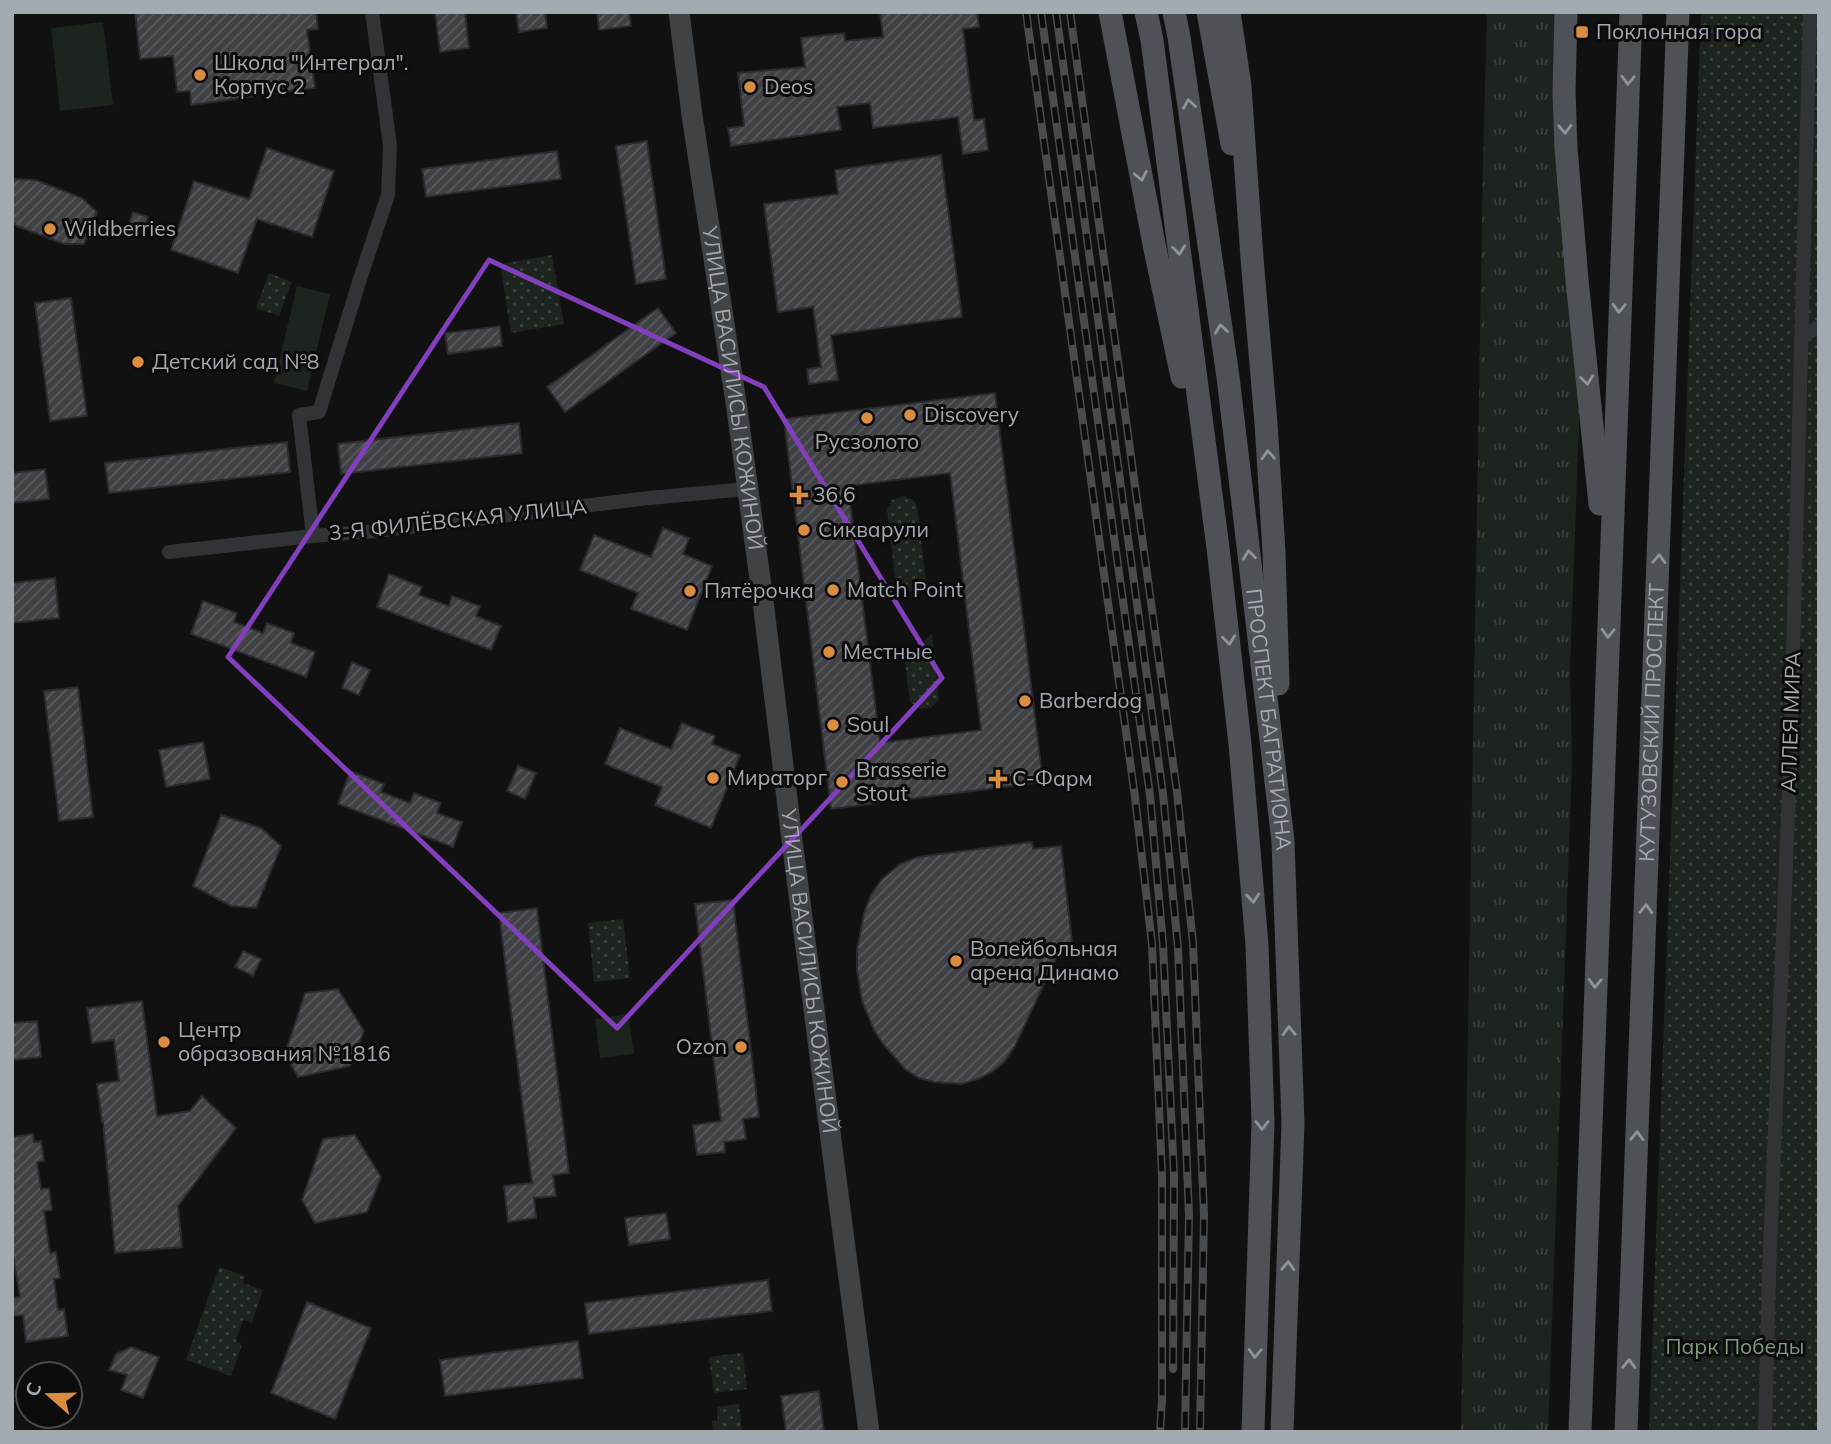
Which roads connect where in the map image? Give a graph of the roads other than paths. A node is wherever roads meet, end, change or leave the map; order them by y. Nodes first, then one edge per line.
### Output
1 (372, 12) edge
2 (679, 12) edge
3 (1111, 12) edge
4 (1146, 12) edge
5 (1174, 12) edge
6 (1208, 12) edge
7 (1228, 12) edge
8 (1566, 12) edge
9 (1630, 12) edge
10 (1678, 12) edge
11 (1810, 12) edge
12 (1252, 258) junction
13 (1819, 327) edge
14 (1801, 337) junction
15 (747, 489) junction
16 (313, 536) junction
17 (1218, 548) junction
18 (169, 552) dead end
19 (1609, 587) junction
20 (1283, 841) junction
21 (869, 1432) edge
22 (1253, 1432) edge
23 (1282, 1432) edge
24 (1580, 1432) edge
25 (1626, 1432) edge
26 (1765, 1432) edge

1 - 16 street
2 - 15 street, УЛИЦА ВАСИЛИСЫ КОЖИНОЙ
3 -> 17 main road
4 -> 17 main road, ПРОСПЕКТ БАГРАТИОНА
20 -> 5 main road, ПРОСПЕКТ БАГРАТИОНА
6 - 12 main road
7 - 12 main road
8 -> 19 main road
9 -> 19 main road
25 -> 10 main road, КУТУЗОВСКИЙ ПРОСПЕКТ
11 - 14 street, АЛЛЕЯ МИРА
20 -> 12 main road
13 - 14 street
14 - 26 street, АЛЛЕЯ МИРА
15 - 16 street, 3-Я ФИЛЁВСКАЯ УЛИЦА
15 - 21 street, УЛИЦА ВАСИЛИСЫ КОЖИНОЙ
16 - 18 street, 3-Я ФИЛЁВСКАЯ УЛИЦА
17 -> 22 main road, ПРОСПЕКТ БАГРАТИОНА
19 -> 24 main road
23 -> 20 main road, ПРОСПЕКТ БАГРАТИОНА

